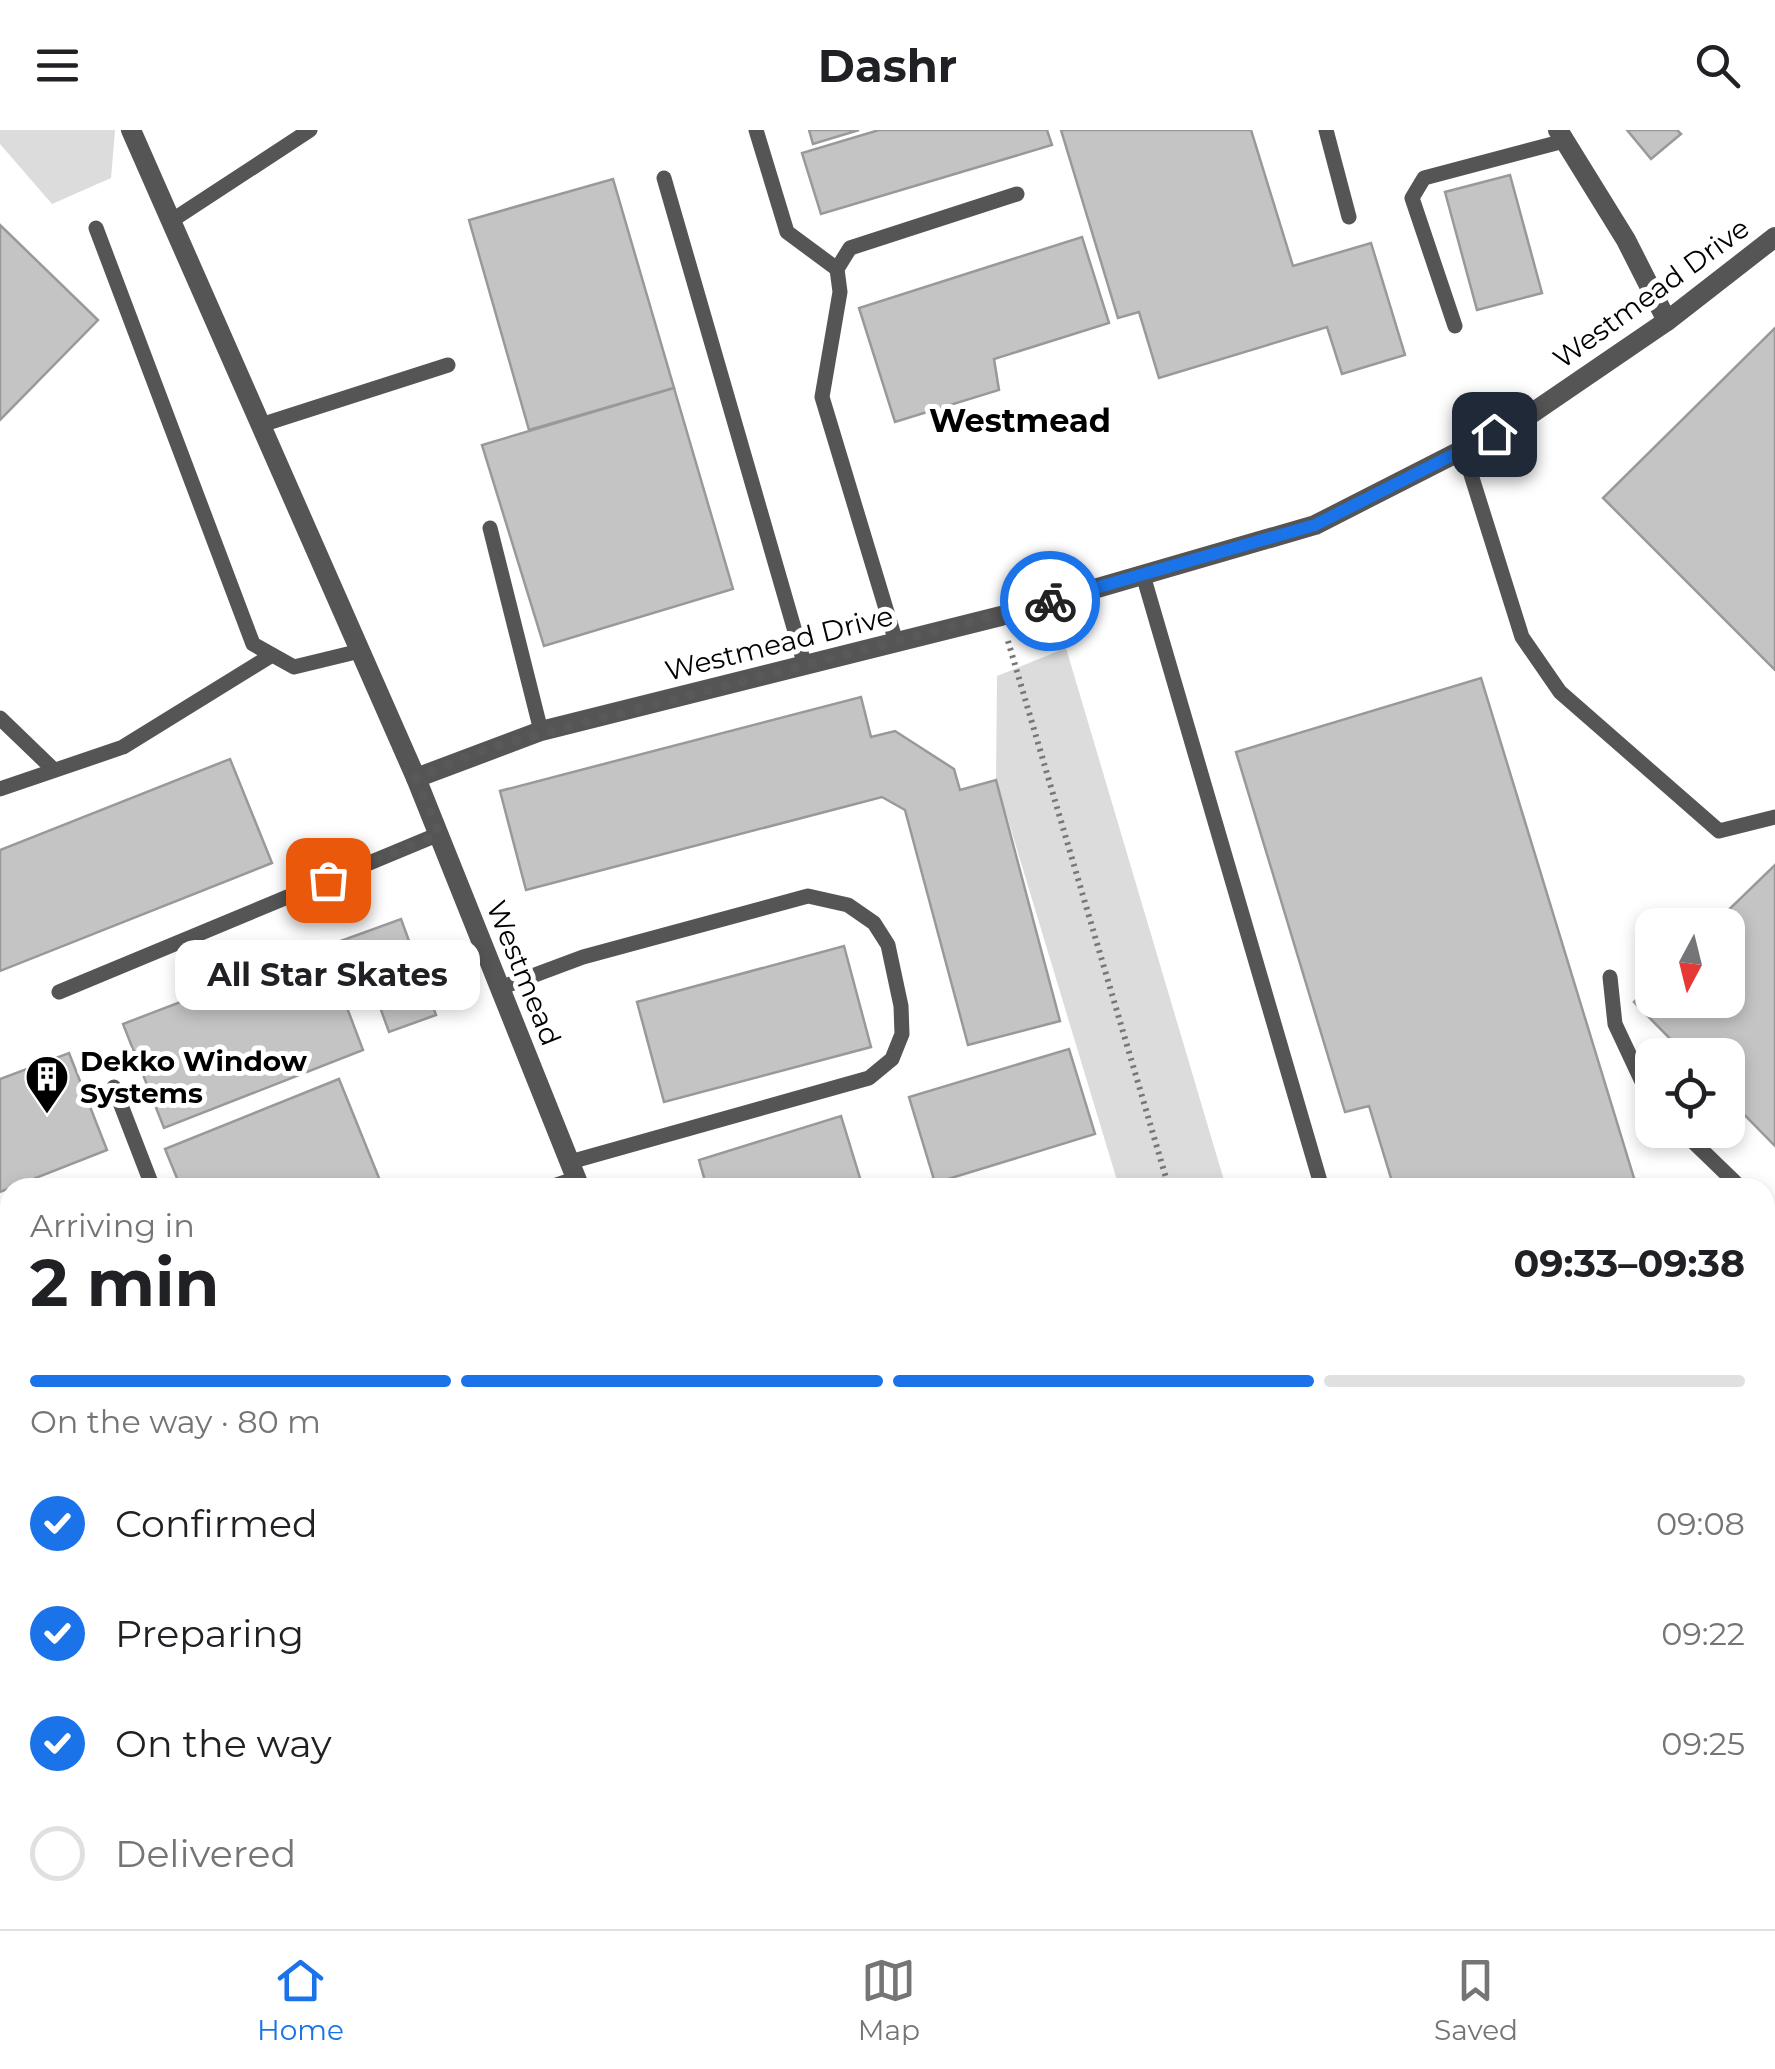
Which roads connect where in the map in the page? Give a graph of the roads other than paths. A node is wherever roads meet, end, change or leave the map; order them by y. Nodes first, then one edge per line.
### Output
1 (130, 130) edge
2 (310, 130) edge
3 (756, 130) edge
4 (1326, 130) edge
5 (1561, 136) edge
6 (664, 178) dead end
7 (1017, 194) dead end
8 (1349, 217) dead end
9 (171, 220) junction
10 (96, 228) dead end
11 (1775, 237) edge
12 (837, 269) junction
13 (1667, 321) junction
14 (1455, 326) dead end
15 (448, 365) dead end
16 (261, 425) junction
17 (1463, 449) junction
18 (490, 528) dead end
19 (1143, 575) junction
20 (896, 642) junction
21 (360, 651) junction
22 (272, 655) junction
23 (805, 666) junction
24 (0, 718) edge
25 (541, 731) junction
26 (54, 770) junction
27 (416, 778) junction
28 (0, 788) edge
29 (1775, 817) edge
30 (439, 834) junction
31 (1610, 977) dead end
32 (500, 988) junction
33 (59, 992) dead end
34 (1635, 1067) edge
35 (114, 1087) dead end
36 (1700, 1148) edge
37 (576, 1176) edge
38 (149, 1178) edge
39 (1319, 1178) edge
40 (1731, 1178) edge

1 - 9 street
2 - 9 lane
3 - 12 lane
4 - 8 lane
5 - 13 street
5 - 14 lane
6 - 23 lane
7 - 12 lane
9 - 16 street
10 - 22 lane
11 - 13 street, Westmead Drive
12 - 20 lane
13 - 17 street, Westmead Drive
15 - 16 lane
16 - 21 street
17 - 19 street, Westmead Drive
17 - 29 lane
18 - 25 lane
19 - 20 street, Westmead Drive
19 - 39 lane
20 - 23 street, Westmead Drive
21 - 22 lane
21 - 27 street
22 - 26 lane
23 - 25 street, Westmead Drive
24 - 26 lane
25 - 27 street, Westmead Drive
26 - 28 lane
27 - 30 street, Westmead
30 - 32 street, Westmead
30 - 33 lane
31 - 34 lane
32 - 37 street, Westmead
32 - 37 lane
35 - 38 lane
36 - 40 lane

